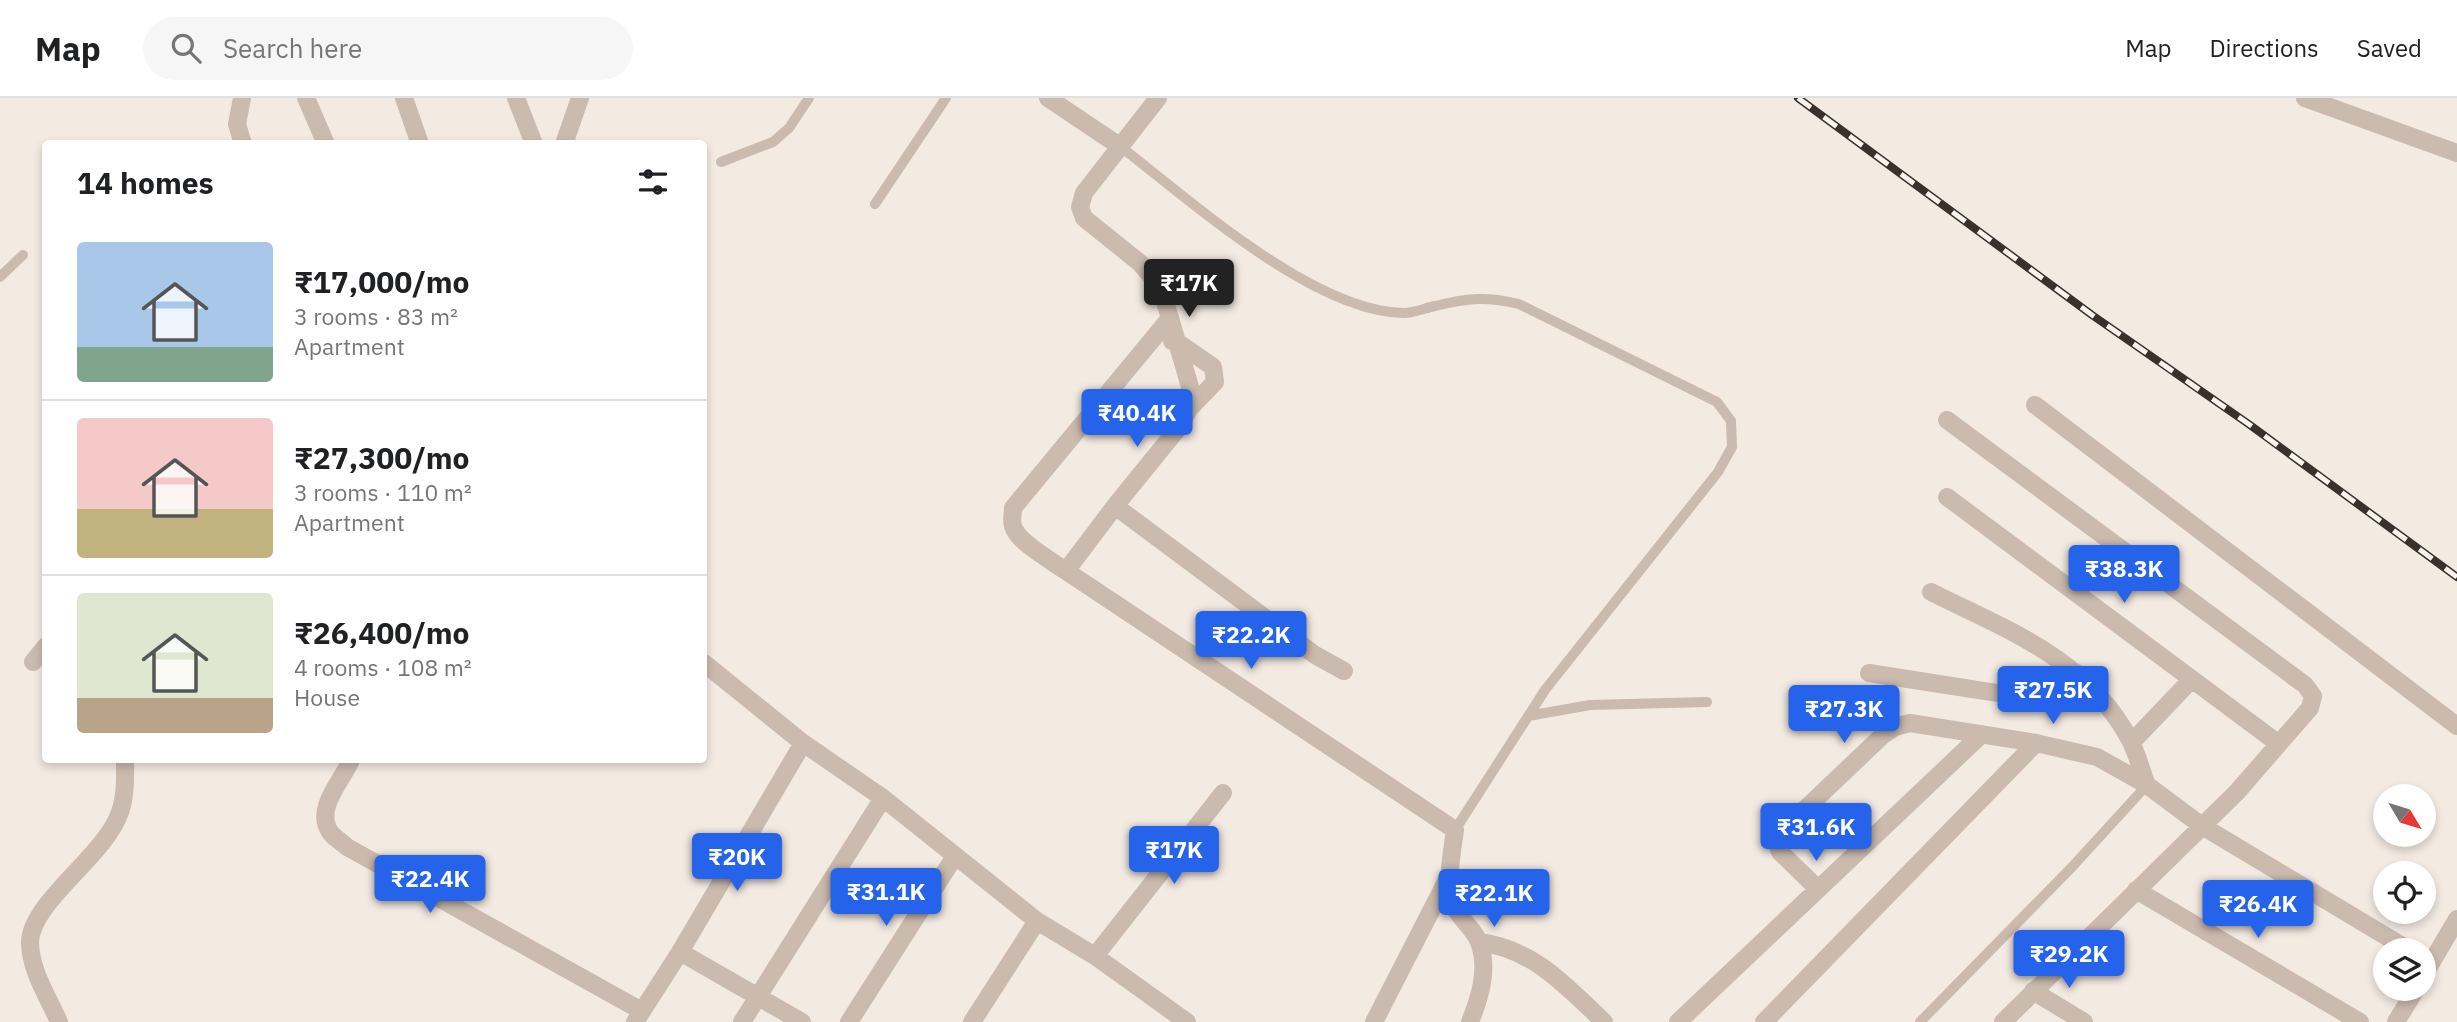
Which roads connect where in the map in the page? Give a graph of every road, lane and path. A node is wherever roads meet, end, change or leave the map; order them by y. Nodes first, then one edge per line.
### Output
1 (242, 98) edge
2 (306, 98) edge
3 (404, 98) edge
4 (516, 98) edge
5 (580, 98) edge
6 (809, 98) edge
7 (946, 98) edge
8 (1048, 98) edge
9 (1157, 98) edge
10 (2305, 98) edge
11 (242, 140) edge
12 (324, 140) edge
13 (419, 140) edge
14 (532, 140) edge
15 (565, 140) edge
16 (1121, 147) junction
17 (2457, 153) edge
18 (721, 162) dead end
19 (874, 204) dead end
20 (23, 255) dead end
21 (0, 277) edge
22 (1170, 318) junction
23 (1151, 341) junction
24 (1177, 342) junction
25 (2035, 405) dead end
26 (1189, 409) junction
27 (1947, 420) dead end
28 (1947, 497) dead end
29 (1115, 506) junction
30 (1066, 571) junction
31 (1931, 592) dead end
32 (42, 651) edge
33 (33, 662) dead end
34 (707, 665) edge
35 (1344, 671) dead end
36 (1869, 673) dead end
37 (2077, 673) junction
38 (2192, 679) junction
39 (1707, 702) dead end
40 (1528, 716) junction
41 (2457, 726) edge
42 (1982, 734) junction
43 (2132, 742) junction
44 (803, 743) junction
45 (2036, 743) junction
46 (2279, 744) junction
47 (125, 763) edge
48 (349, 763) edge
49 (2147, 785) junction
50 (1223, 793) dead end
51 (883, 798) junction
52 (2202, 826) junction
53 (1455, 830) junction
54 (955, 856) junction
55 (1450, 876) junction
56 (1818, 889) junction
57 (2136, 890) junction
58 (2457, 919) edge
59 (1037, 921) junction
60 (2389, 938) edge
61 (1479, 942) junction
62 (2436, 951) edge
63 (680, 952) junction
64 (1095, 956) junction
65 (2033, 990) junction
66 (757, 996) junction
67 (2409, 1001) edge
68 (639, 1017) edge
69 (59, 1022) edge
70 (742, 1022) edge
71 (802, 1022) edge
72 (849, 1022) edge
73 (972, 1022) edge
74 (1187, 1022) edge
75 (1374, 1022) edge
76 (1469, 1022) edge
77 (1604, 1022) edge
78 (1678, 1022) edge
79 (1764, 1022) edge
80 (1920, 1022) edge
81 (2003, 1022) edge
82 (2084, 1022) edge
83 (2360, 1022) edge
84 (2396, 1022) edge

1 - 11 street
2 - 12 street
3 - 13 street
4 - 14 street
5 - 15 street
6 - 18 lane
7 - 19 lane
8 - 16 street
9 - 16 street
10 - 17 street
16 - 22 street
16 - 40 lane
20 - 21 lane
22 - 23 street
22 - 24 street
23 - 24 street
23 - 30 street
24 - 26 street
24 - 26 street
25 - 41 street
26 - 29 street
27 - 46 street
28 - 38 street
29 - 30 street
29 - 35 street
30 - 53 street
31 - 37 street
32 - 33 street
34 - 44 street
36 - 37 street
37 - 43 street
38 - 43 street
38 - 46 street
39 - 40 lane
40 - 53 lane
42 - 45 street
42 - 56 street
42 - 56 street
43 - 49 street
44 - 51 street
44 - 63 street
45 - 49 street
45 - 79 street
46 - 52 street
47 - 69 street
48 - 68 street
49 - 52 street
49 - 80 lane
50 - 64 street
51 - 54 street
51 - 66 street
52 - 57 street
52 - 60 street
53 - 55 street
54 - 59 street
54 - 72 street
55 - 61 street
55 - 75 street
56 - 78 street
57 - 65 street
57 - 83 street
58 - 62 street
59 - 64 street
59 - 73 street
61 - 76 street
61 - 77 street
63 - 66 street
63 - 68 street
64 - 74 street
65 - 81 street
65 - 82 street
66 - 70 street
66 - 71 street
67 - 84 street

